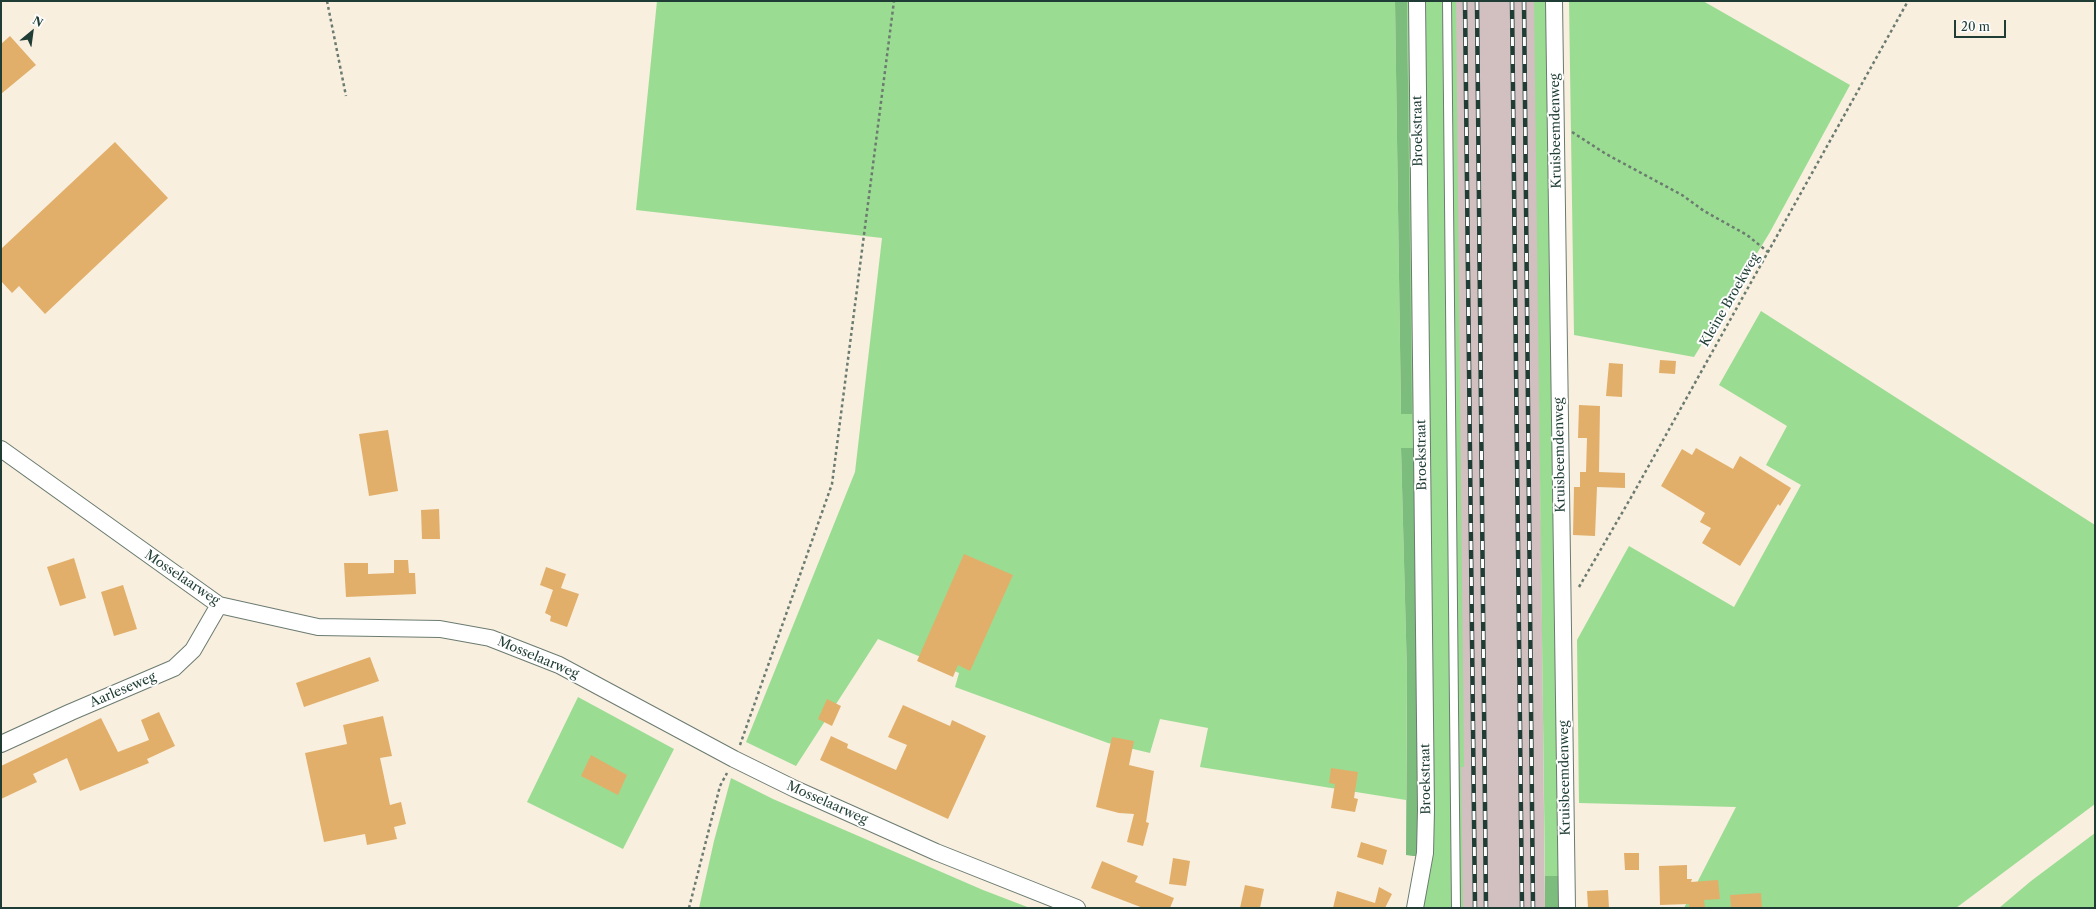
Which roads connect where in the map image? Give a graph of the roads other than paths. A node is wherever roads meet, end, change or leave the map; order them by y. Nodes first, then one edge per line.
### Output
1 (1417, 1) edge
2 (1447, 1) edge
3 (1554, 1) edge
4 (1, 449) edge
5 (219, 605) junction
6 (1, 744) edge
7 (1077, 908) edge
8 (1415, 908) edge
9 (1456, 908) edge
10 (1567, 908) edge

1 - 8 street, Broekstraat
2 - 9 lane
3 - 10 street, Kruisbeemdenweg
4 - 5 street, Mosselaarweg
5 - 6 street, Aarleseweg
5 - 7 street, Mosselaarweg

